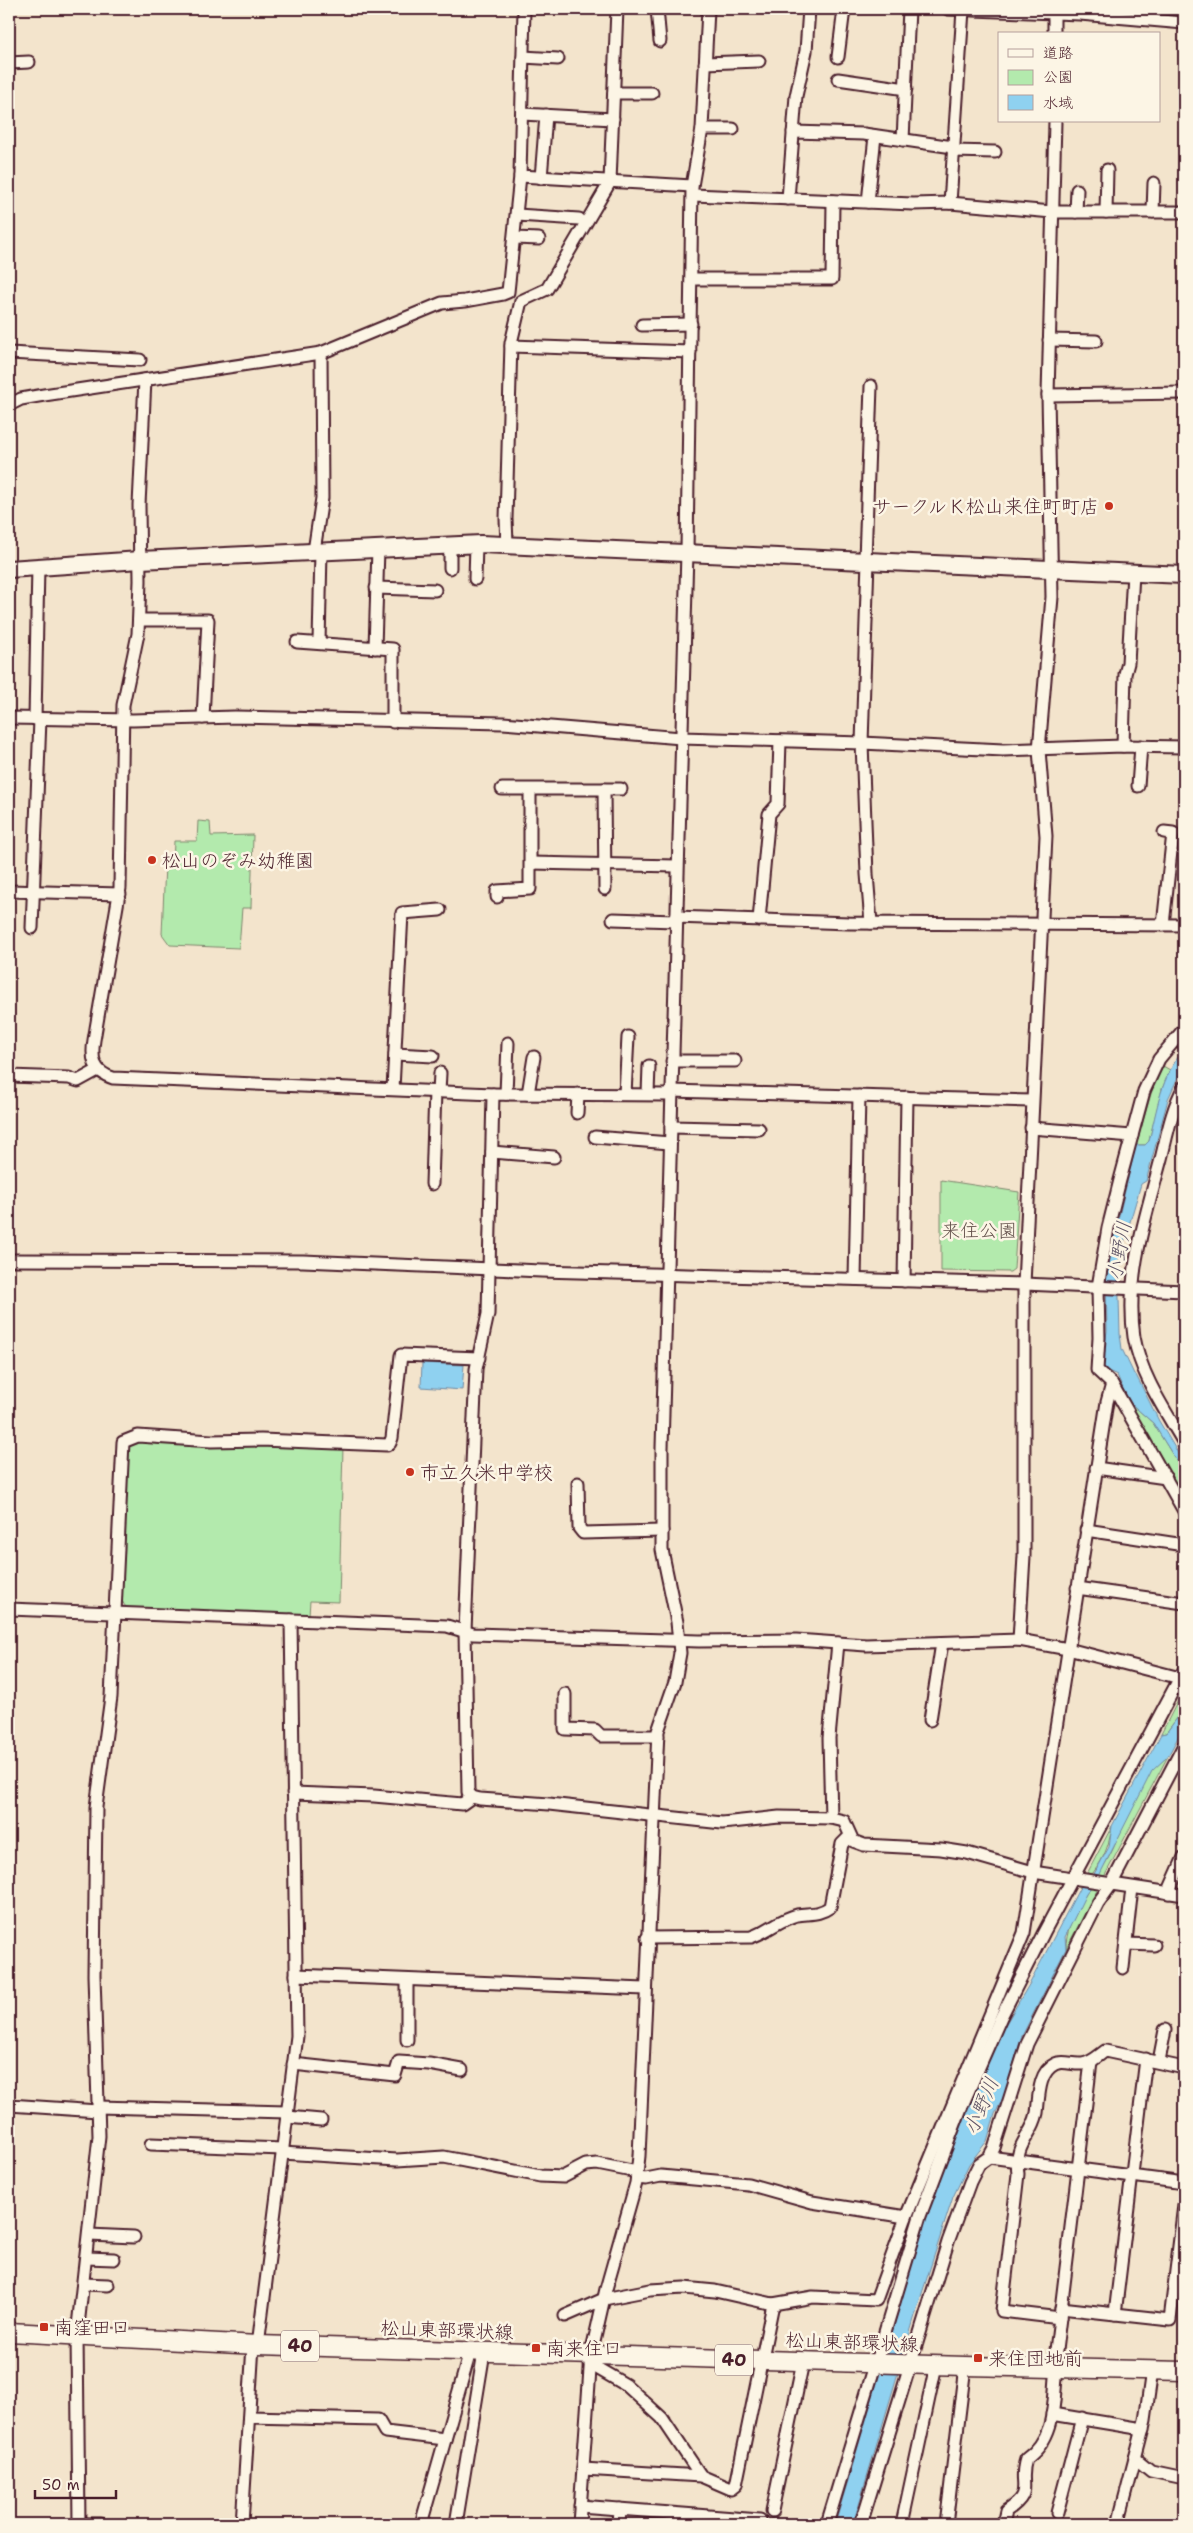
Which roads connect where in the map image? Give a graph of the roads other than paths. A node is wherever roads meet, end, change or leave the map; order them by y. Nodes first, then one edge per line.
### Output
1 (524, 9) edge
2 (617, 9) edge
3 (657, 9) edge
4 (708, 9) edge
5 (809, 9) edge
6 (844, 9) edge
7 (909, 9) edge
8 (948, 9) edge
9 (963, 10) junction
10 (1080, 12) edge
11 (1054, 14) junction
12 (1184, 23) edge
13 (1054, 32) edge
14 (660, 41) dead end
15 (523, 57) junction
16 (838, 57) dead end
17 (558, 59) dead end
18 (29, 62) dead end
19 (759, 62) dead end
20 (9, 63) edge
21 (705, 63) junction
22 (838, 79) dead end
23 (906, 89) junction
24 (614, 93) junction
25 (652, 93) dead end
26 (522, 114) junction
27 (546, 115) junction
28 (613, 119) junction
29 (1055, 122) edge
30 (702, 129) junction
31 (734, 129) dead end
32 (793, 132) junction
33 (875, 136) junction
34 (904, 140) junction
35 (953, 149) junction
36 (995, 152) dead end
37 (1107, 170) dead end
38 (520, 176) junction
39 (541, 178) junction
40 (610, 182) junction
41 (1154, 183) dead end
42 (1077, 190) dead end
43 (693, 191) junction
44 (788, 199) junction
45 (834, 201) junction
46 (868, 202) junction
47 (950, 203) junction
48 (1052, 212) junction
49 (1076, 212) junction
50 (1106, 212) junction
51 (1153, 212) junction
52 (1184, 212) edge
53 (516, 215) junction
54 (579, 219) dead end
55 (515, 238) junction
56 (539, 239) dead end
57 (692, 279) junction
58 (691, 324) junction
59 (642, 325) dead end
60 (1050, 340) junction
61 (1096, 342) dead end
62 (511, 346) junction
63 (690, 352) junction
64 (9, 353) edge
65 (321, 354) junction
66 (140, 360) dead end
67 (145, 380) junction
68 (871, 386) dead end
69 (1184, 393) edge
70 (1048, 395) junction
71 (9, 405) edge
72 (476, 544) junction
73 (507, 544) junction
74 (450, 545) junction
75 (378, 548) junction
76 (318, 551) junction
77 (687, 552) junction
78 (140, 560) junction
79 (867, 560) junction
80 (38, 566) junction
81 (450, 568) dead end
82 (9, 569) edge
83 (1052, 569) junction
84 (1133, 573) junction
85 (1184, 575) edge
86 (475, 579) dead end
87 (376, 588) junction
88 (435, 590) dead end
89 (139, 620) junction
90 (298, 642) dead end
91 (319, 643) junction
92 (375, 648) junction
93 (9, 718) edge
94 (203, 718) junction
95 (37, 719) junction
96 (123, 720) junction
97 (393, 722) junction
98 (681, 738) junction
99 (780, 741) junction
100 (862, 743) junction
101 (1123, 746) junction
102 (1141, 746) junction
103 (1184, 747) edge
104 (1040, 750) junction
105 (1138, 786) dead end
106 (502, 789) dead end
107 (604, 789) junction
108 (621, 789) dead end
109 (530, 790) junction
110 (1164, 832) dead end
111 (531, 863) junction
112 (604, 864) junction
113 (677, 866) junction
114 (605, 889) dead end
115 (9, 891) edge
116 (33, 892) junction
117 (120, 894) junction
118 (497, 897) dead end
119 (440, 910) dead end
120 (613, 919) dead end
121 (675, 919) junction
122 (759, 920) junction
123 (871, 923) junction
124 (1042, 923) junction
125 (1163, 925) junction
126 (1184, 925) edge
127 (32, 928) dead end
128 (1184, 1029) edge
129 (628, 1037) dead end
130 (508, 1043) dead end
131 (394, 1054) junction
132 (432, 1056) dead end
133 (534, 1057) dead end
134 (672, 1061) junction
135 (735, 1061) dead end
136 (649, 1066) dead end
137 (98, 1070) junction
138 (440, 1073) dead end
139 (9, 1076) edge
140 (1184, 1087) edge
141 (392, 1090) junction
142 (437, 1091) junction
143 (671, 1093) junction
144 (493, 1094) junction
145 (506, 1094) junction
146 (528, 1094) junction
147 (578, 1094) junction
148 (625, 1094) junction
149 (648, 1094) junction
150 (859, 1096) junction
151 (907, 1098) junction
152 (1032, 1101) junction
153 (577, 1113) dead end
154 (671, 1127) junction
155 (1031, 1128) junction
156 (759, 1129) dead end
157 (1132, 1136) junction
158 (595, 1137) dead end
159 (670, 1143) junction
160 (492, 1152) junction
161 (554, 1157) dead end
162 (432, 1184) dead end
163 (9, 1260) edge
164 (489, 1268) junction
165 (668, 1274) junction
166 (855, 1279) junction
167 (904, 1281) junction
168 (1024, 1284) junction
169 (1099, 1287) junction
170 (1131, 1288) junction
171 (1184, 1291) edge
172 (479, 1358) junction
173 (1112, 1384) junction
174 (1184, 1443) edge
175 (1096, 1468) junction
176 (1166, 1478) junction
177 (578, 1484) dead end
178 (1184, 1511) edge
179 (1086, 1530) junction
180 (662, 1531) junction
181 (1184, 1545) edge
182 (1077, 1588) junction
183 (1184, 1603) edge
184 (9, 1609) edge
185 (116, 1612) junction
186 (291, 1620) junction
187 (465, 1631) junction
188 (679, 1639) junction
189 (1019, 1640) junction
190 (838, 1643) junction
191 (942, 1643) junction
192 (1068, 1649) junction
193 (1183, 1676) edge
194 (565, 1694) dead end
195 (930, 1720) dead end
196 (658, 1736) junction
197 (1184, 1745) edge
198 (293, 1793) junction
199 (472, 1797) junction
200 (653, 1815) junction
201 (831, 1818) junction
202 (850, 1836) junction
203 (1184, 1857) edge
204 (1033, 1872) junction
205 (1075, 1879) junction
206 (1109, 1885) junction
207 (1132, 1888) junction
208 (1168, 1893) junction
209 (1184, 1895) edge
210 (648, 1938) junction
211 (1126, 1944) junction
212 (1154, 1945) dead end
213 (1123, 1968) dead end
214 (296, 1974) junction
215 (407, 1980) junction
216 (645, 1990) junction
217 (1165, 2030) dead end
218 (407, 2040) dead end
219 (1146, 2059) junction
220 (1159, 2061) junction
221 (1091, 2062) junction
222 (293, 2064) junction
223 (1184, 2068) edge
224 (462, 2070) dead end
225 (9, 2105) edge
226 (98, 2109) junction
227 (287, 2114) junction
228 (321, 2120) dead end
229 (151, 2144) dead end
230 (282, 2151) junction
231 (988, 2157) junction
232 (1016, 2161) junction
233 (1078, 2169) junction
234 (637, 2175) junction
235 (1132, 2176) junction
236 (1184, 2183) edge
237 (1184, 2205) edge
238 (906, 2218) junction
239 (88, 2235) junction
240 (134, 2237) dead end
241 (86, 2258) junction
242 (114, 2259) dead end
243 (1180, 2274) edge
244 (83, 2284) junction
245 (108, 2285) dead end
246 (604, 2299) junction
247 (773, 2304) junction
248 (1060, 2313) junction
249 (1115, 2314) junction
250 (565, 2316) dead end
251 (9, 2332) edge
252 (77, 2336) junction
253 (256, 2345) junction
254 (477, 2352) junction
255 (590, 2359) junction
256 (762, 2360) junction
257 (803, 2362) junction
258 (876, 2364) junction
259 (908, 2364) junction
260 (936, 2366) junction
261 (966, 2366) junction
262 (1055, 2367) junction
263 (1152, 2370) junction
264 (1184, 2371) edge
265 (1052, 2414) junction
266 (248, 2417) junction
267 (1082, 2418) junction
268 (1143, 2429) junction
269 (445, 2439) junction
270 (1135, 2458) junction
271 (583, 2469) junction
272 (701, 2476) junction
273 (1184, 2478) edge
274 (580, 2506) junction
275 (620, 2509) junction
276 (772, 2511) dead end
277 (1057, 2513) dead end
278 (668, 2519) edge
279 (715, 2520) edge
280 (79, 2524) edge
281 (101, 2524) edge
282 (242, 2524) edge
283 (421, 2524) edge
284 (456, 2524) edge
285 (579, 2524) edge
286 (619, 2524) edge
287 (760, 2524) edge
288 (826, 2524) edge
289 (861, 2524) edge
290 (902, 2524) edge
291 (946, 2524) edge
292 (1003, 2524) edge
293 (1118, 2524) edge

1 - 15 street
2 - 24 street
3 - 14 street
4 - 21 street
5 - 32 street
6 - 16 street
7 - 23 street
8 - 9 street
9 - 11 street
9 - 35 street
10 - 11 street
10 - 12 street
11 - 13 street
15 - 17 street
15 - 26 street
18 - 20 street
19 - 21 street
21 - 30 street
22 - 23 street
23 - 34 street
24 - 25 street
24 - 28 street
26 - 27 street
26 - 38 street
27 - 28 street
27 - 39 street
28 - 40 street
29 - 48 street
30 - 31 street
30 - 43 street
32 - 33 street
32 - 44 street
33 - 34 street
33 - 46 street
34 - 35 street
35 - 36 street
35 - 47 street
37 - 50 street
38 - 39 street
38 - 53 street
39 - 40 street
40 - 43 street
40 - 62 street
41 - 51 street
42 - 49 street
43 - 44 street
43 - 57 street
44 - 45 street
45 - 46 street
45 - 57 street
46 - 47 street
47 - 48 street
48 - 49 street
48 - 60 street
49 - 50 street
50 - 51 street
51 - 52 street
53 - 54 street
53 - 55 street
55 - 56 street
55 - 65 street
57 - 58 street
58 - 59 street
58 - 63 street
60 - 61 street
60 - 70 street
62 - 63 street
62 - 73 street
63 - 77 street
64 - 66 street
65 - 67 street
65 - 76 street
67 - 71 street
67 - 78 street
68 - 79 street
69 - 70 street
70 - 83 street
72 - 73 street
72 - 74 street
72 - 86 street
73 - 77 street
74 - 75 street
74 - 81 street
75 - 76 street
75 - 87 street
76 - 78 street
76 - 91 street
77 - 79 street
77 - 98 street
78 - 80 street
78 - 89 street
79 - 83 street
79 - 100 street
80 - 82 street
80 - 95 street
83 - 84 street
83 - 104 street
84 - 85 street
84 - 101 street
87 - 88 street
87 - 92 street
89 - 94 street
89 - 96 street
90 - 91 street
91 - 92 street
92 - 97 street
93 - 95 street
94 - 96 street
94 - 97 street
95 - 96 street
95 - 116 street
96 - 117 street
97 - 98 street
98 - 99 street
98 - 113 street
99 - 100 street
99 - 122 street
100 - 104 street
100 - 123 street
101 - 102 street
101 - 104 street
102 - 103 street
102 - 105 street
104 - 124 street
106 - 109 street
107 - 108 street
107 - 109 street
107 - 112 street
109 - 111 street
110 - 125 street
111 - 112 street
111 - 118 street
112 - 113 street
112 - 114 street
113 - 121 street
115 - 116 street
116 - 117 street
116 - 127 street
117 - 137 street
119 - 131 street
120 - 121 street
121 - 122 street
121 - 134 street
122 - 123 street
123 - 124 street
124 - 125 street
124 - 152 street
125 - 126 street
128 - 157 street
129 - 148 street
130 - 145 street
131 - 132 street
131 - 141 street
133 - 146 street
134 - 135 street
134 - 143 street
136 - 149 street
137 - 139 street
137 - 141 street
138 - 142 street
140 - 170 street
141 - 142 street
142 - 144 street
142 - 162 street
143 - 149 street
143 - 150 street
143 - 154 street
144 - 145 street
144 - 160 street
145 - 146 street
146 - 147 street
147 - 148 street
147 - 153 street
148 - 149 street
150 - 151 street
150 - 166 street
151 - 152 street
151 - 167 street
152 - 155 street
154 - 156 street
154 - 159 street
155 - 157 street
155 - 168 street
157 - 169 street
158 - 159 street
159 - 165 street
160 - 161 street
160 - 164 street
163 - 164 street
164 - 165 street
164 - 172 street
165 - 166 street
165 - 180 street
166 - 167 street
167 - 168 street
168 - 169 street
168 - 189 street
169 - 170 street
169 - 173 street
170 - 171 street
170 - 174 street
172 - 185 street
172 - 187 street
173 - 175 street
173 - 176 street
175 - 176 street
175 - 179 street
176 - 178 street
177 - 180 street
179 - 181 street
179 - 182 street
180 - 188 street
182 - 183 street
182 - 192 street
184 - 185 street
185 - 186 street
185 - 226 street
186 - 187 street
186 - 198 street
187 - 188 street
187 - 199 street
188 - 190 street
188 - 196 street
189 - 191 street
189 - 192 street
190 - 191 street
190 - 201 street
191 - 195 street
192 - 193 street
192 - 204 street
193 - 205 street
194 - 196 street
196 - 200 street
197 - 206 street
198 - 199 street
198 - 214 street
199 - 200 street
200 - 201 street
200 - 210 street
201 - 202 street
202 - 204 street
202 - 210 street
203 - 208 street
204 - 205 street
204 - 238 street
205 - 206 street
205 - 258 street
206 - 207 street
206 - 231 street
207 - 208 street
207 - 211 street
208 - 209 street
210 - 216 street
211 - 212 street
211 - 213 street
214 - 215 street
214 - 222 street
215 - 216 street
215 - 218 street
216 - 234 street
217 - 220 street
219 - 220 street
219 - 221 street
219 - 235 street
220 - 223 street
221 - 232 street
221 - 233 street
222 - 224 street
222 - 227 street
225 - 226 street
226 - 227 street
226 - 239 street
227 - 228 street
227 - 230 street
229 - 230 street
230 - 234 street
230 - 253 street
231 - 232 street
231 - 259 street
232 - 233 street
232 - 248 street
233 - 235 street
233 - 248 street
234 - 238 street
234 - 246 street
235 - 236 street
235 - 249 street
237 - 243 street
238 - 247 street
239 - 240 street
239 - 241 street
241 - 242 street
241 - 244 street
243 - 249 street
244 - 245 street
244 - 252 street
246 - 247 street
246 - 250 street
246 - 255 street
247 - 256 street
248 - 249 street
248 - 262 street
251 - 252 main road, 松山東部環状線 / 40
252 - 253 main road, 松山東部環状線 / 40
252 - 280 street
253 - 254 main road, 松山東部環状線 / 40
253 - 266 street
254 - 255 main road, 松山東部環状線 / 40
254 - 269 street
254 - 284 street
255 - 256 main road, 松山東部環状線 / 40
255 - 271 street
255 - 272 street
256 - 257 main road, 松山東部環状線 / 40
256 - 272 street
257 - 258 main road, 松山東部環状線 / 40
257 - 276 street
258 - 259 main road, 松山東部環状線 / 40
258 - 288 street
259 - 260 main road, 松山東部環状線 / 40
259 - 289 street
260 - 261 main road, 松山東部環状線 / 40
260 - 290 street
261 - 262 main road, 松山東部環状線 / 40
261 - 291 street
262 - 263 main road, 松山東部環状線 / 40
262 - 265 street
263 - 264 main road, 松山東部環状線 / 40
263 - 268 street
265 - 267 street
265 - 292 street
266 - 269 street
266 - 282 street
267 - 268 street
267 - 277 street
268 - 270 street
269 - 283 street
270 - 273 street
270 - 293 street
271 - 272 street
271 - 274 street
274 - 275 street
274 - 285 street
275 - 278 street
275 - 286 street
278 - 279 street
279 - 287 street
280 - 281 street

